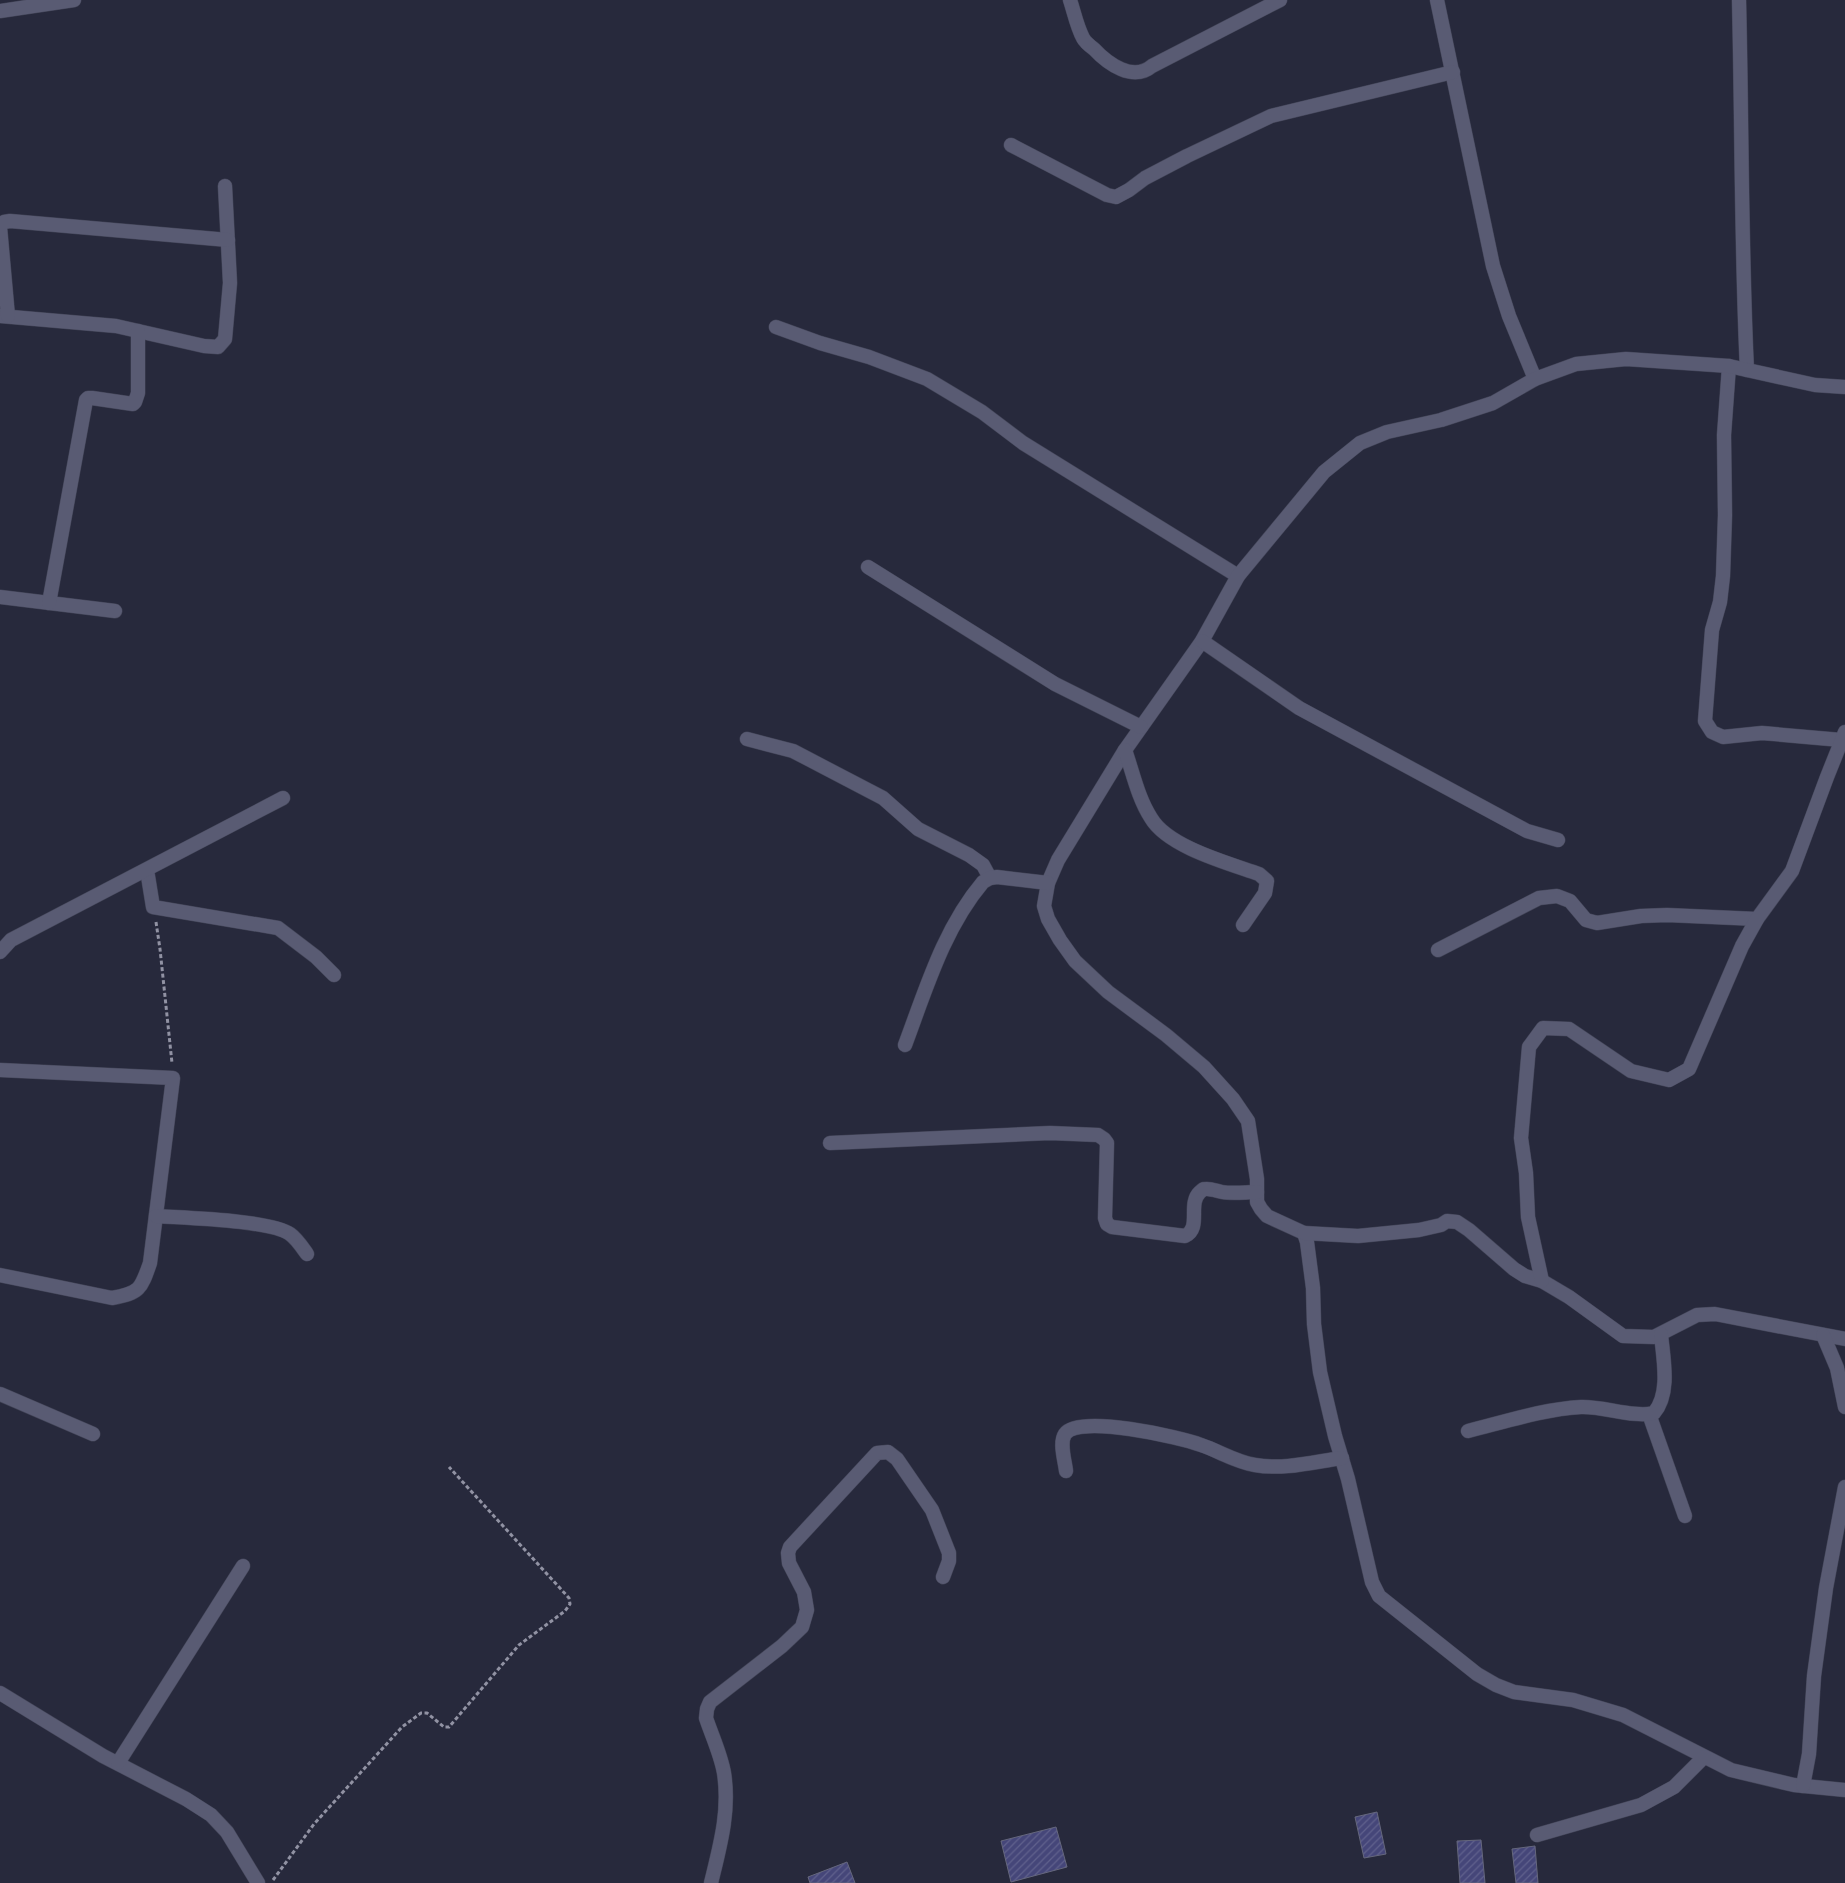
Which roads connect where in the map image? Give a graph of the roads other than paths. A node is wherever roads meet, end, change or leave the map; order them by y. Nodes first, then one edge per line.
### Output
1 (74, 0) edge
2 (1070, 0) edge
3 (1280, 0) edge
4 (1437, 0) edge
5 (1739, 0) edge
6 (0, 11) edge
7 (1453, 72) junction
8 (1011, 145) dead end
9 (225, 186) dead end
10 (228, 240) junction
11 (4, 316) edge
12 (776, 326) dead end
13 (138, 331) junction
14 (1730, 366) junction
15 (1747, 370) junction
16 (1535, 379) junction
17 (1845, 387) edge
18 (868, 567) dead end
19 (1238, 576) junction
20 (0, 597) edge
21 (49, 604) junction
22 (115, 611) dead end
23 (1202, 641) junction
24 (1141, 727) junction
25 (1843, 736) edge
26 (747, 739) dead end
27 (1125, 750) junction
28 (283, 798) dead end
29 (1558, 840) dead end
30 (147, 870) junction
31 (990, 878) junction
32 (1048, 884) junction
33 (1757, 919) junction
34 (1242, 926) dead end
35 (1438, 950) dead end
36 (0, 952) edge
37 (334, 975) dead end
38 (905, 1044) dead end
39 (0, 1070) edge
40 (830, 1143) dead end
41 (1257, 1192) junction
42 (156, 1216) junction
43 (1304, 1233) junction
44 (307, 1254) dead end
45 (0, 1275) edge
46 (1542, 1281) junction
47 (1661, 1334) junction
48 (1823, 1335) junction
49 (1845, 1338) edge
50 (0, 1394) edge
51 (1845, 1407) edge
52 (1649, 1414) junction
53 (1468, 1431) dead end
54 (92, 1434) dead end
55 (1342, 1458) junction
56 (1066, 1471) dead end
57 (1845, 1487) edge
58 (1685, 1516) dead end
59 (243, 1566) dead end
60 (943, 1577) dead end
61 (0, 1693) edge
62 (1704, 1757) junction
63 (118, 1764) junction
64 (1803, 1786) junction
65 (1845, 1790) edge
66 (1537, 1835) dead end
67 (258, 1883) edge
68 (711, 1883) edge

1 - 6 street
2 - 3 street
4 - 7 street
5 - 15 street
7 - 8 street
7 - 16 street
9 - 10 street
10 - 11 street
10 - 13 street
11 - 13 street
12 - 19 street
13 - 21 street
14 - 15 street
14 - 16 street
14 - 25 street
15 - 17 street
16 - 19 street
18 - 24 street
19 - 23 street
20 - 21 street
21 - 22 street
23 - 24 street
23 - 29 street
24 - 27 street
25 - 33 street
26 - 31 street
27 - 32 street
27 - 34 street
28 - 30 street
30 - 36 street
30 - 37 street
31 - 32 street
31 - 38 street
32 - 41 street
33 - 35 street
33 - 46 street
39 - 42 street
40 - 41 street
41 - 43 street
42 - 44 street
42 - 45 street
43 - 46 street
43 - 55 street
46 - 47 street
47 - 48 street
47 - 52 street
48 - 49 street
48 - 51 street
50 - 54 street
52 - 53 street
52 - 58 street
55 - 56 street
55 - 62 street
57 - 64 street
59 - 63 street
60 - 68 street
61 - 63 street
62 - 64 street
62 - 66 street
63 - 67 street
64 - 65 street

